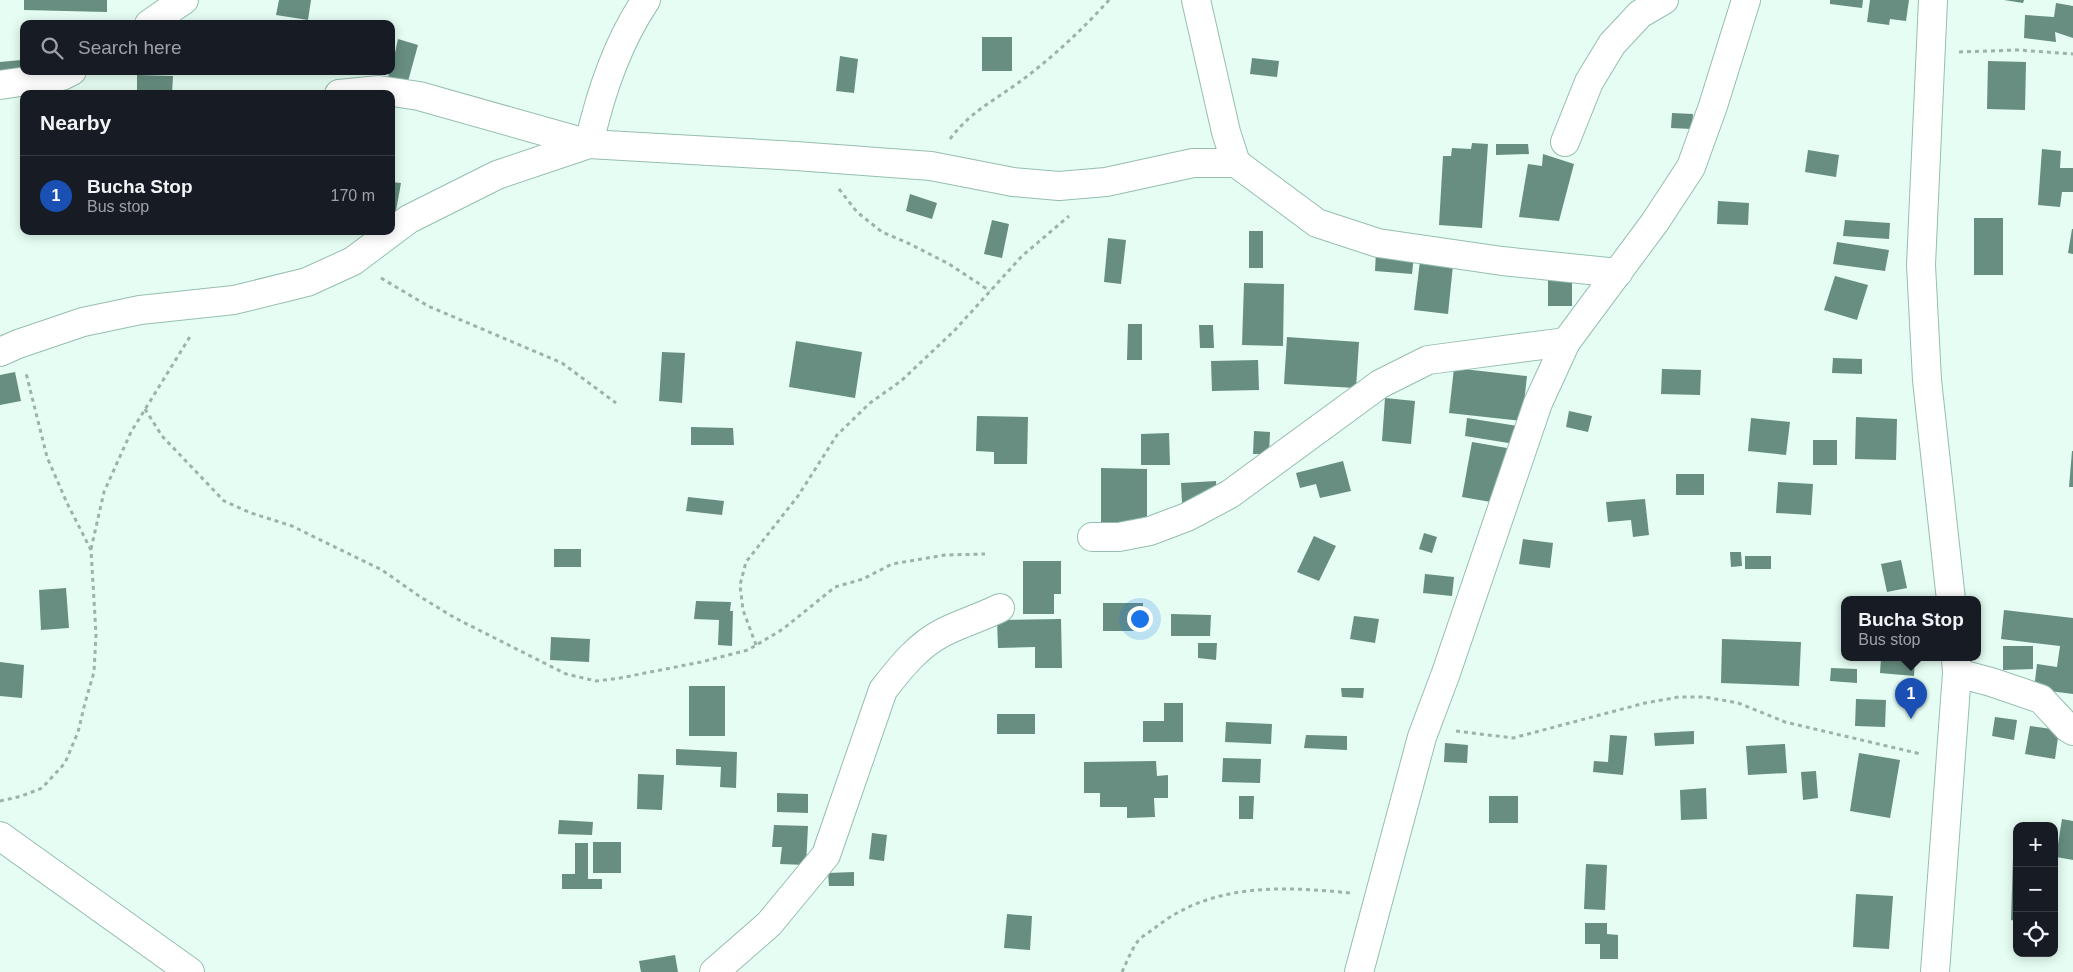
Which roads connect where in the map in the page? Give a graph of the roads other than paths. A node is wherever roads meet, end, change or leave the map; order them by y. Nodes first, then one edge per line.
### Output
1 (184, 0) edge
2 (646, 0) edge
3 (1196, 0) edge
4 (1664, 0) edge
5 (1746, 0) edge
6 (1933, 0) edge
7 (155, 20) edge
8 (64, 75) edge
9 (0, 85) edge
10 (395, 92) edge
11 (1565, 142) dead end
12 (589, 144) junction
13 (1236, 164) junction
14 (395, 229) edge
15 (387, 235) edge
16 (1618, 273) junction
17 (1566, 342) junction
18 (9, 348) edge
19 (1092, 537) dead end
20 (1951, 596) edge
21 (1000, 608) dead end
22 (1957, 665) edge
23 (2073, 731) edge
24 (0, 836) edge
25 (190, 972) edge
26 (714, 972) edge
27 (1358, 972) edge
28 (1935, 972) edge

1 - 7 street
2 - 12 street
3 - 13 street
4 - 11 street
5 - 16 street
6 - 20 street
8 - 9 street
10 - 12 street
12 - 13 street
12 - 14 street
13 - 16 street
15 - 18 street
16 - 17 street
17 - 19 street
17 - 27 street
21 - 26 street
22 - 23 street
22 - 28 street
24 - 25 street

